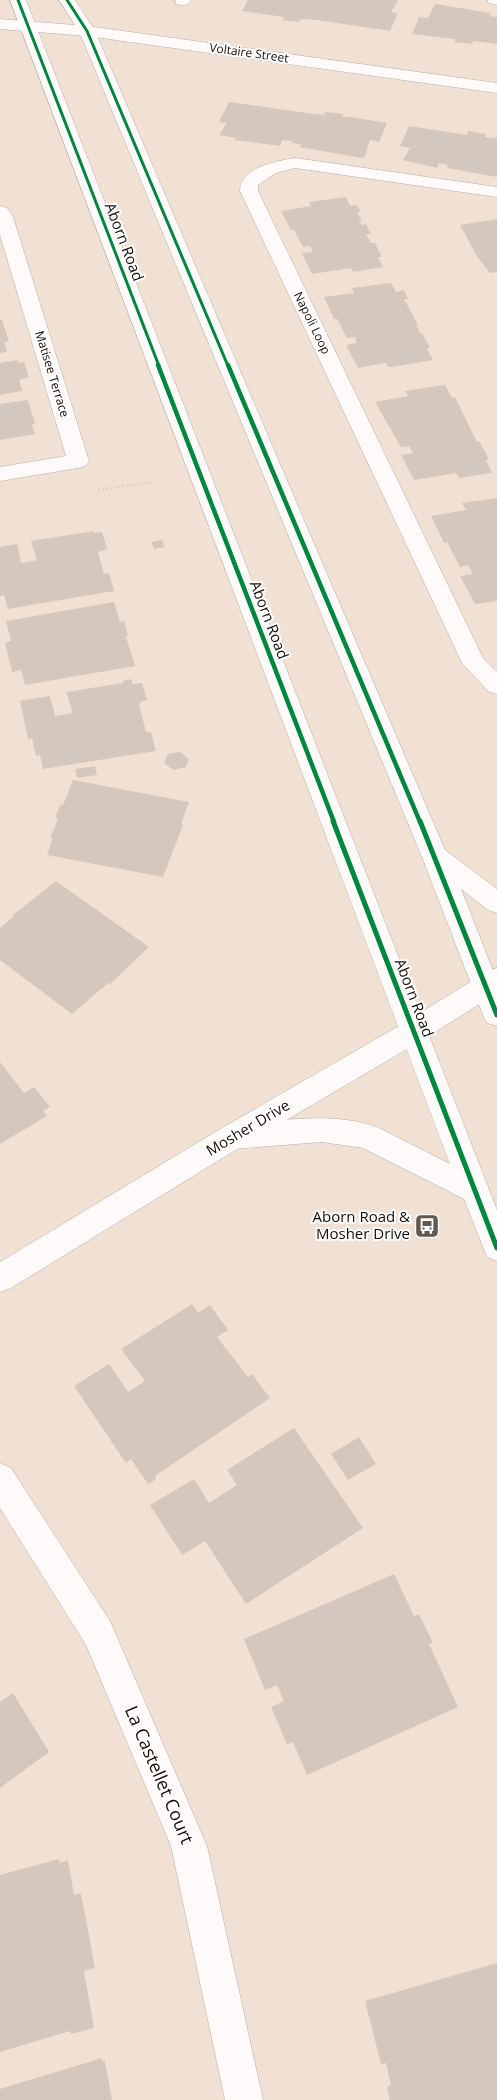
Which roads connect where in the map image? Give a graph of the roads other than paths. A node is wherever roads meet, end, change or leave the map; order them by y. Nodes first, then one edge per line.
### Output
1 (18, 0) edge
2 (67, 0) edge
3 (0, 24) edge
4 (28, 27) junction
5 (86, 31) junction
6 (497, 88) edge
7 (497, 192) edge
8 (0, 212) edge
9 (0, 474) edge
10 (497, 686) edge
11 (435, 857) junction
12 (497, 902) edge
13 (491, 983) edge
14 (497, 1015) edge
15 (414, 1031) junction
16 (232, 1137) junction
17 (474, 1190) junction
18 (497, 1248) edge
19 (0, 1278) edge
20 (0, 1479) edge
21 (244, 2100) edge

1 - 4 main road, Aborn Road
2 - 5 main road
3 - 4 main road, Voltaire Street
4 - 5 main road, Voltaire Street
4 - 15 main road, Aborn Road
5 - 6 main road, Voltaire Street
5 - 11 main road
7 - 10 main road, Napoli Loop
8 - 9 main road, Matisee Terrace
11 - 12 main road
11 - 13 main road
13 - 14 main road
13 - 15 main road, Mosher Drive
15 - 16 main road, Mosher Drive
15 - 17 main road, Aborn Road
16 - 17 main road
16 - 19 main road, Mosher Drive
17 - 18 main road, Aborn Road
20 - 21 main road, La Castellet Court

